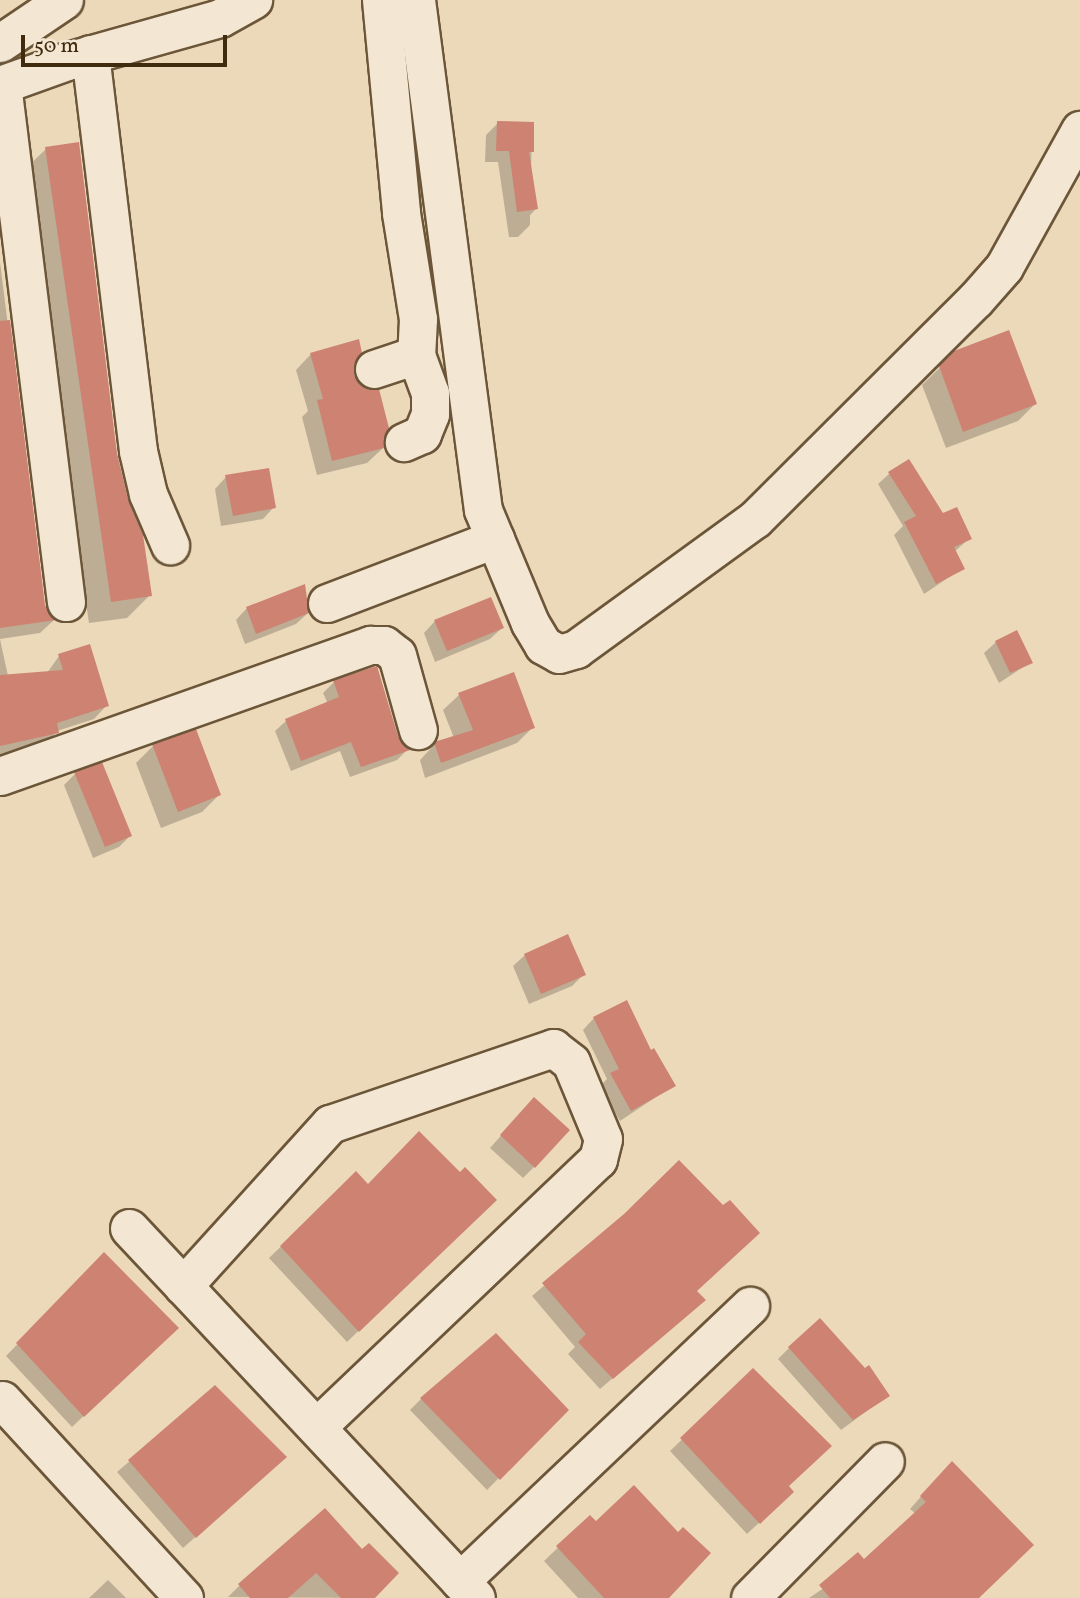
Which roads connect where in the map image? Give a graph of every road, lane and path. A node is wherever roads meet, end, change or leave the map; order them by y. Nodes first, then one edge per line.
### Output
1 (64, 0) edge
2 (253, 0) edge
3 (381, 0) edge
4 (416, 0) edge
5 (0, 43) edge
6 (90, 54) junction
7 (1, 84) edge
8 (1080, 130) edge
9 (416, 355) junction
10 (374, 369) dead end
11 (404, 442) dead end
12 (495, 539) junction
13 (170, 545) dead end
14 (66, 602) dead end
15 (327, 603) dead end
16 (418, 730) dead end
17 (0, 776) edge
18 (129, 1228) dead end
19 (183, 1286) junction
20 (750, 1306) dead end
21 (2, 1400) dead end
22 (317, 1427) junction
23 (885, 1461) dead end
24 (468, 1590) edge
25 (184, 1598) edge
26 (750, 1598) edge

1 - 5 street
2 - 6 street
3 - 9 street
4 - 12 street
6 - 7 street
6 - 13 street
7 - 14 street
8 - 12 street
9 - 10 street
9 - 11 street
12 - 15 street
16 - 17 street
18 - 19 street
19 - 22 street
19 - 22 street
20 - 24 street
21 - 25 street
22 - 24 street
23 - 26 street

